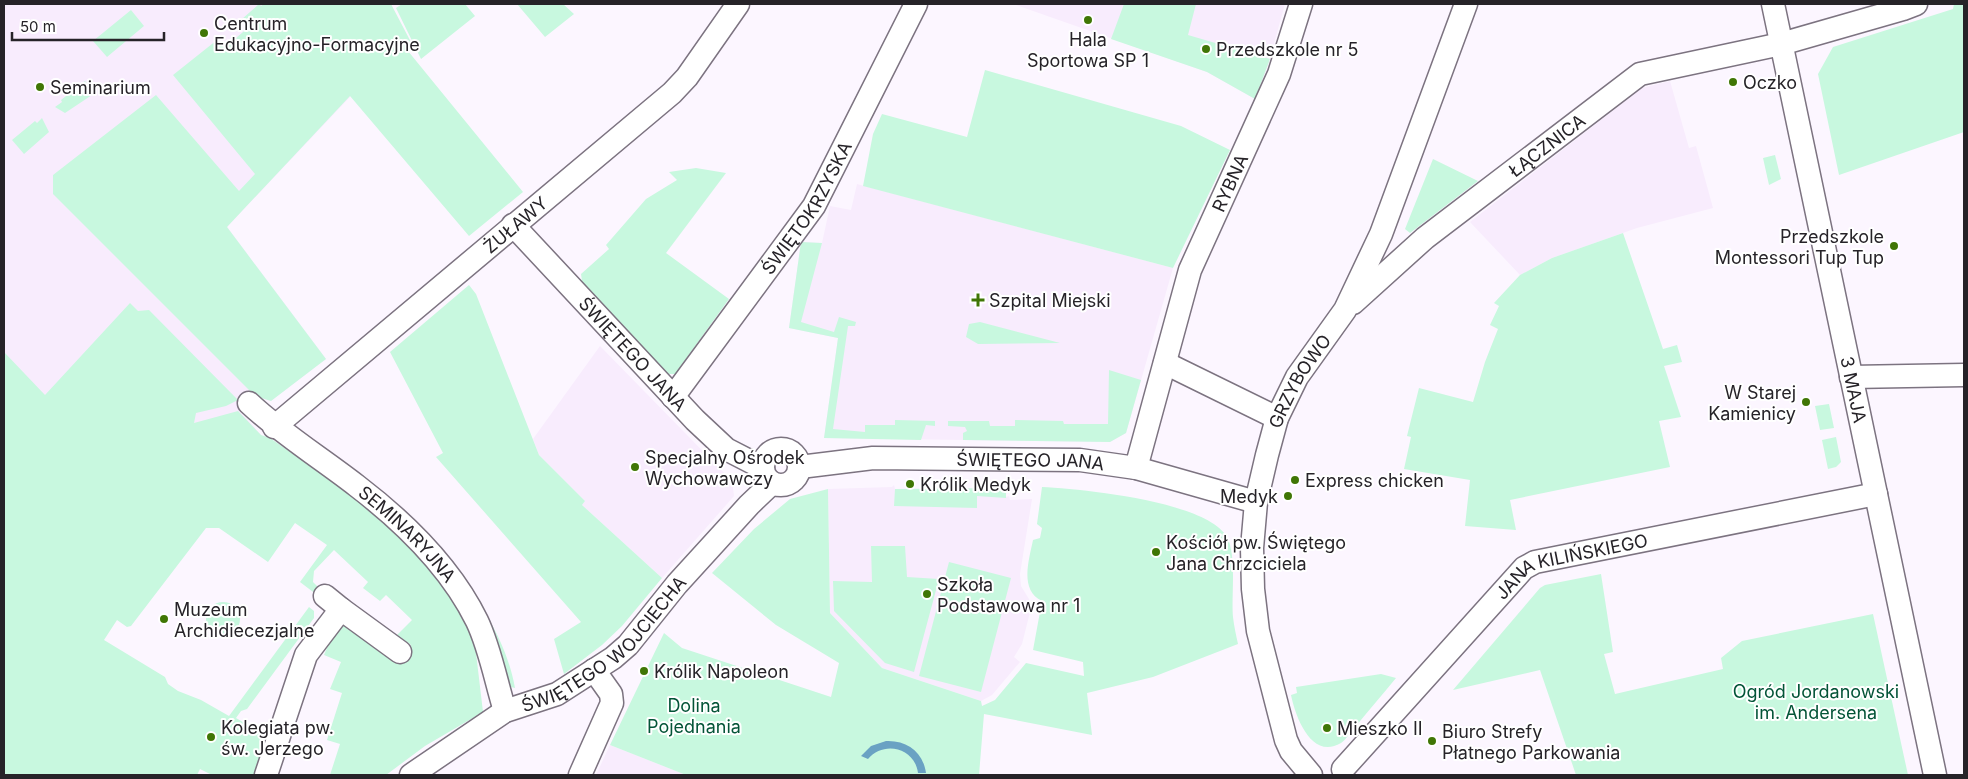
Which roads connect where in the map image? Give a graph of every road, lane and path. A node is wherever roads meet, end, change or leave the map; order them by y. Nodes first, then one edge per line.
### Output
1 (738, 4) edge
2 (916, 4) edge
3 (1301, 4) edge
4 (1466, 4) edge
5 (1772, 4) edge
6 (1916, 4) edge
7 (1781, 44) junction
8 (513, 225) junction
9 (1345, 310) junction
10 (1165, 363) junction
11 (1964, 375) edge
12 (1851, 376) junction
13 (673, 397) junction
14 (249, 403) dead end
15 (1277, 418) junction
16 (274, 427) junction
17 (800, 466) junction
18 (1136, 468) junction
19 (768, 476) junction
20 (1876, 494) junction
21 (1256, 502) junction
22 (400, 652) dead end
23 (594, 670) junction
24 (505, 711) junction
25 (1351, 772) edge
26 (266, 775) edge
27 (411, 775) edge
28 (580, 775) edge
29 (1311, 775) edge
30 (1322, 775) edge
31 (1935, 775) edge

1 - 8 street, ŻUŁAWY
2 - 13 street, ŚWIĘTOKRZYSKA
3 - 10 street, RYBNA
4 - 9 street, GRZYBOWO
5 - 7 street, 3 MAJA
6 - 7 street, ŁĄCZNICA
7 - 9 street, ŁĄCZNICA
7 - 12 street, 3 MAJA
8 - 13 street, ŚWIĘTEGO JANA
8 - 16 street, ŻUŁAWY
9 - 15 street, GRZYBOWO
10 - 15 street
10 - 18 street, RYBNA
11 - 12 street
12 - 20 street, 3 MAJA
13 - 19 street, ŚWIĘTEGO JANA
14 - 16 street, SEMINARYJNA
15 - 21 street, GRZYBOWO
16 - 24 street, SEMINARYJNA
17 - 18 street, ŚWIĘTEGO JANA
17 - 19 street
17 - 19 street
18 - 21 street, ŚWIĘTEGO JANA
19 - 23 street, ŚWIĘTEGO WOJCIECHA
20 - 25 street, JANA KILIŃSKIEGO
20 - 31 street, 3 MAJA
21 - 29 street, GRZYBOWO
22 - 26 street
23 - 24 street, ŚWIĘTEGO WOJCIECHA
23 - 28 street
24 - 27 street, ŚWIĘTEGO WOJCIECHA
25 - 30 street

